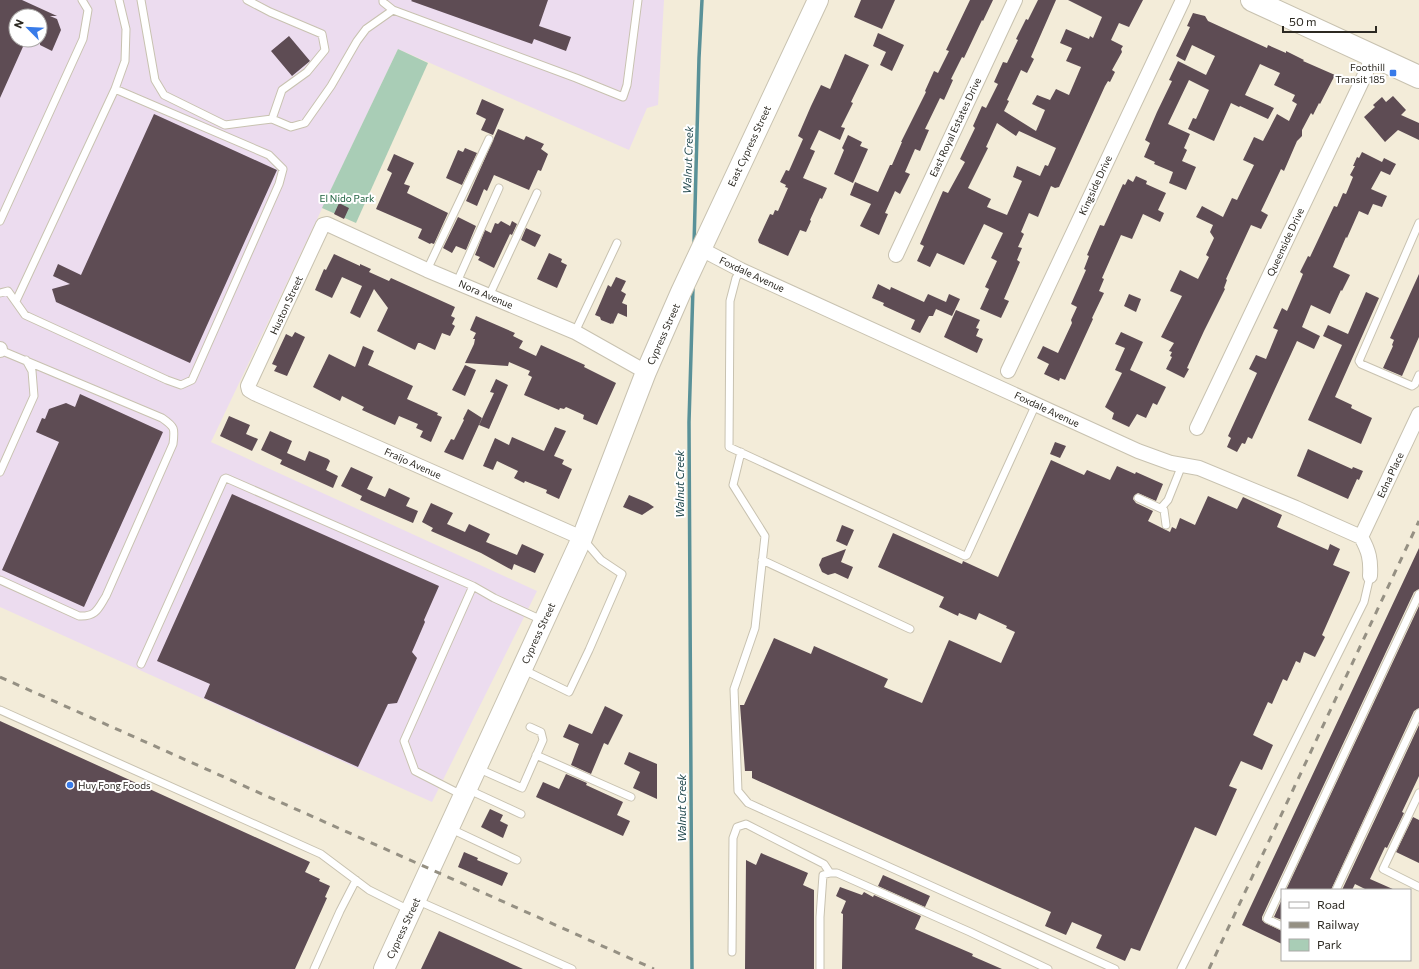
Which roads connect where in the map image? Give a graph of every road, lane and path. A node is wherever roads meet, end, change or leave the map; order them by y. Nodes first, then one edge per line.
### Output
1 (82, 0) edge
2 (119, 0) edge
3 (141, 0) edge
4 (247, 0) edge
5 (382, 0) edge
6 (638, 0) edge
7 (818, 0) edge
8 (1015, 0) edge
9 (1183, 0) edge
10 (1252, 0) edge
11 (393, 10) junction
12 (1373, 56) junction
13 (1419, 77) edge
14 (115, 89) junction
15 (272, 119) junction
16 (489, 139) dead end
17 (499, 188) dead end
18 (537, 193) dead end
19 (0, 221) edge
20 (1419, 223) edge
21 (323, 225) joint
22 (617, 243) dead end
23 (704, 245) junction
24 (896, 255) dead end
25 (427, 270) junction
26 (741, 270) junction
27 (457, 282) junction
28 (681, 292) joint
29 (0, 293) edge
30 (489, 296) junction
31 (16, 301) junction
32 (575, 332) junction
33 (0, 350) edge
34 (26, 360) junction
35 (1008, 371) dead end
36 (646, 372) junction
37 (1419, 375) edge
38 (248, 386) joint
39 (1036, 404) junction
40 (1419, 414) edge
41 (1197, 428) dead end
42 (741, 452) junction
43 (1182, 465) junction
44 (0, 472) edge
45 (1138, 498) dead end
46 (1161, 508) junction
47 (1166, 525) dead end
48 (1361, 537) junction
49 (582, 538) junction
50 (762, 560) junction
51 (1370, 576) joint
52 (0, 580) edge
53 (473, 586) junction
54 (1419, 594) edge
55 (544, 621) junction
56 (910, 629) dead end
57 (141, 664) dead end
58 (522, 669) junction
59 (0, 710) edge
60 (1419, 713) edge
61 (530, 726) dead end
62 (536, 755) junction
63 (477, 768) junction
64 (466, 792) junction
65 (1419, 793) edge
66 (631, 796) dead end
67 (520, 814) dead end
68 (449, 828) junction
69 (517, 860) dead end
70 (830, 872) junction
71 (356, 880) junction
72 (1419, 887) edge
73 (1281, 889) edge
74 (1281, 889) edge
75 (1336, 889) edge
76 (413, 905) junction
77 (1281, 926) edge
78 (732, 952) dead end
79 (314, 969) edge
80 (384, 969) edge
81 (572, 969) edge
82 (820, 969) edge
83 (1048, 969) edge
84 (1115, 969) edge
85 (1181, 969) edge

1 - 19 lane
2 - 14 lane
3 - 15 lane
4 - 15 lane
5 - 11 lane
6 - 11 lane
7 - 23 street, East Cypress Street
8 - 24 street, East Royal Estates Drive
9 - 35 street, Kingside Drive
10 - 12 main road
11 - 15 lane
12 - 13 main road
12 - 41 street, Queenside Drive
14 - 31 lane
14 - 31 lane
16 - 25 lane
17 - 27 lane
18 - 30 lane
20 - 37 lane
21 - 25 street, Nora Avenue
21 - 38 street, Huston Street
22 - 32 lane
23 - 26 street, Foxdale Avenue
23 - 28 street, East Cypress Street
25 - 27 street, Nora Avenue
26 - 39 street, Foxdale Avenue
26 - 42 lane
27 - 30 street, Nora Avenue
28 - 36 street, Cypress Street
29 - 31 lane
30 - 32 street, Nora Avenue
32 - 36 street, Nora Avenue
33 - 34 lane
34 - 44 lane
34 - 52 lane
36 - 49 street, Cypress Street
38 - 49 street, Fraijo Avenue
39 - 42 lane
39 - 43 street, Foxdale Avenue
40 - 48 street, Edna Place
42 - 50 lane
43 - 46 lane
43 - 48 street, Foxdale Avenue
45 - 46 lane
46 - 47 lane
48 - 51 street
49 - 55 street, Cypress Street
49 - 58 lane
50 - 56 lane
50 - 84 lane
51 - 85 lane
53 - 55 lane
53 - 57 lane
53 - 64 lane
54 - 73 lane
55 - 58 street, Cypress Street
58 - 63 street, Cypress Street
59 - 71 lane
60 - 75 lane
61 - 62 lane
62 - 63 lane
62 - 66 lane
63 - 64 street, Cypress Street
64 - 67 lane
64 - 68 street, Cypress Street
65 - 72 lane
68 - 69 lane
68 - 76 street, Cypress Street
70 - 78 lane
70 - 82 lane
70 - 83 lane
71 - 76 lane
71 - 79 lane
74 - 77 lane
76 - 80 street, Cypress Street
76 - 81 lane

